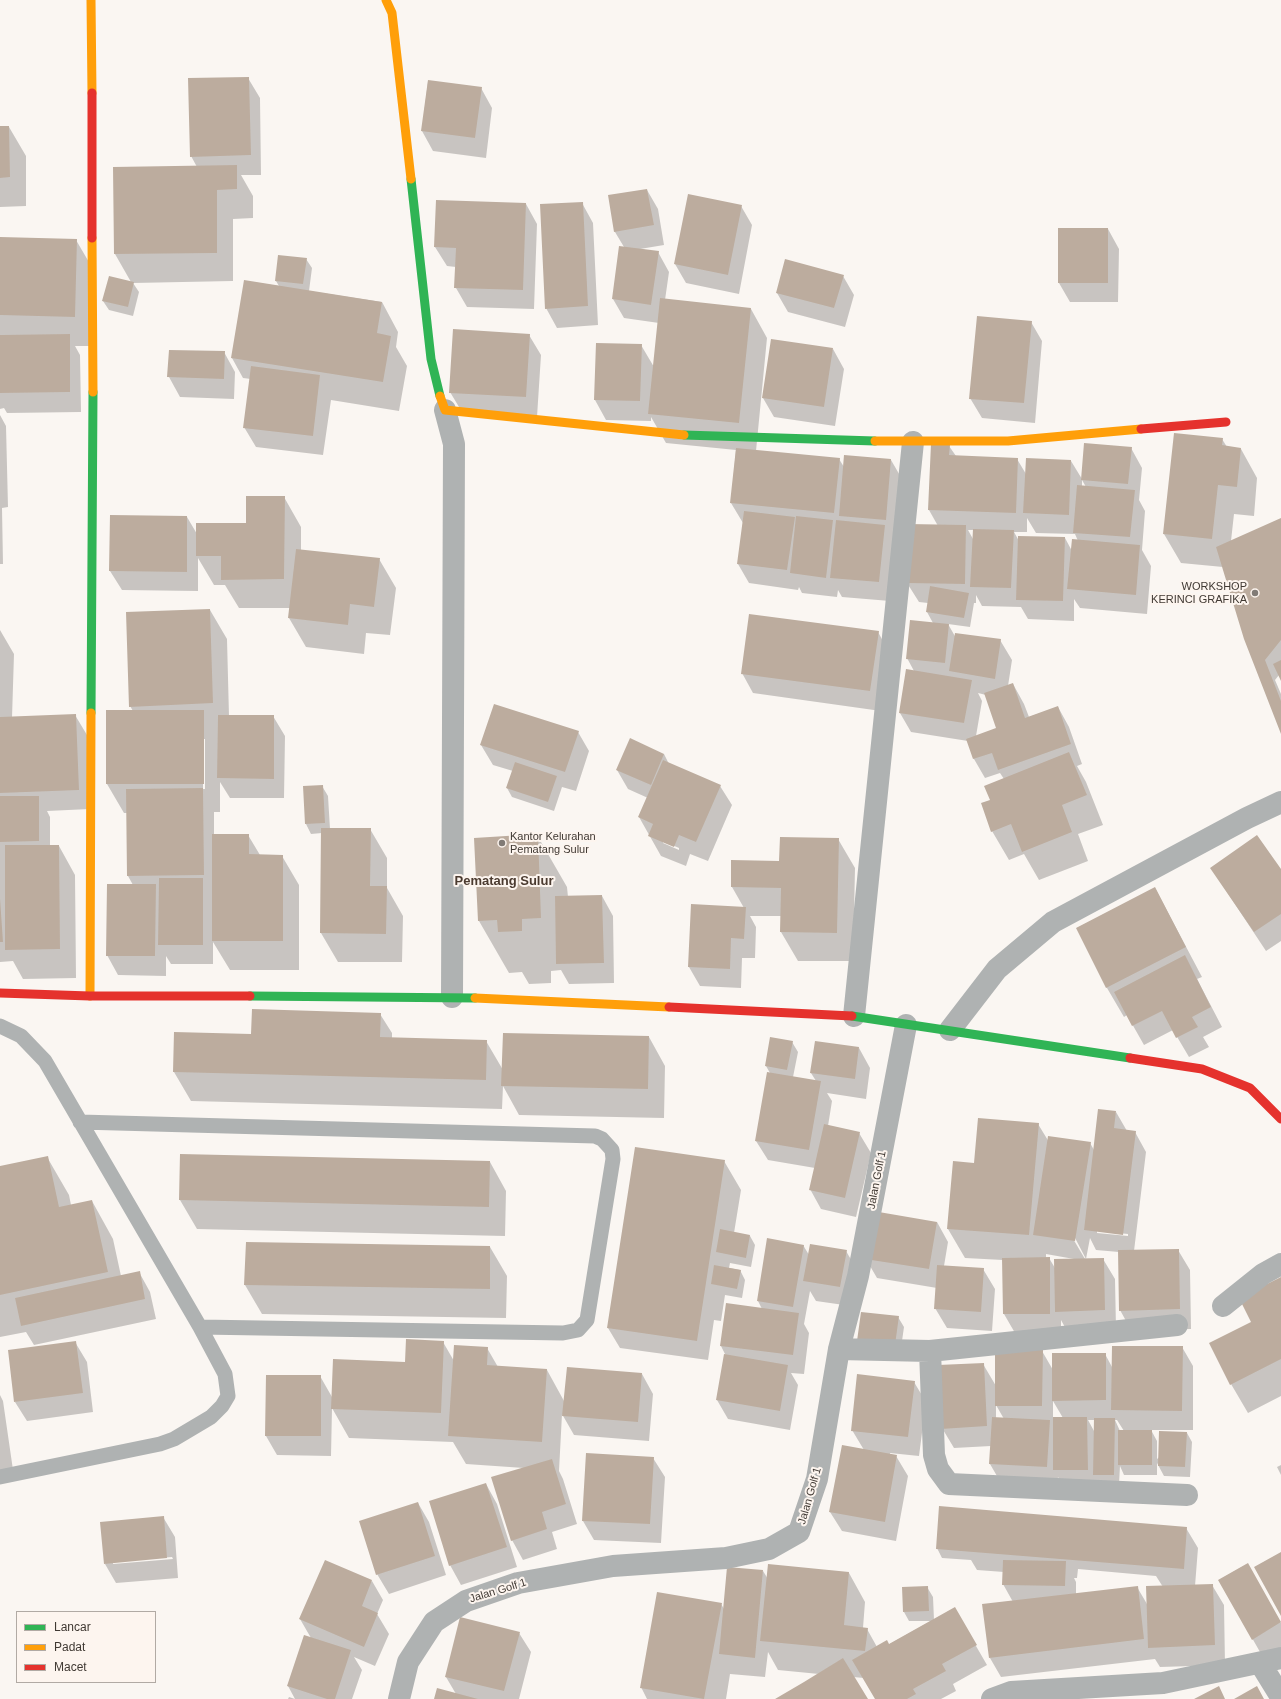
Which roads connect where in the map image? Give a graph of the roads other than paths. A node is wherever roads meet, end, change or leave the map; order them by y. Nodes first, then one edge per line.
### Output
1 (91, 0) edge
2 (386, 0) edge
3 (445, 410) junction
4 (1226, 422) dead end
5 (913, 442) junction
6 (1281, 802) edge
7 (0, 993) edge
8 (90, 996) junction
9 (452, 997) junction
10 (854, 1016) junction
11 (906, 1025) junction
12 (0, 1026) edge
13 (950, 1030) junction
14 (1281, 1119) edge
15 (80, 1122) junction
16 (1281, 1264) edge
17 (1223, 1306) dead end
18 (1178, 1325) dead end
19 (200, 1328) junction
20 (839, 1349) junction
21 (930, 1351) junction
22 (0, 1477) edge
23 (1187, 1495) dead end
24 (1271, 1661) edge
25 (1168, 1691) edge
26 (1281, 1697) edge
27 (399, 1699) edge
28 (992, 1699) edge

1 - 8 street
2 - 3 street
3 - 5 street
3 - 9 street
4 - 5 street
5 - 10 street
6 - 13 street
7 - 8 street
8 - 9 street
9 - 10 street
10 - 11 street
11 - 13 street
11 - 20 street, Jalan Golf 1
12 - 15 lane
13 - 14 street
15 - 19 lane
15 - 19 lane
16 - 17 street
18 - 21 street
19 - 22 lane
20 - 21 street
20 - 27 street, Jalan Golf 1
21 - 23 street
24 - 25 street
24 - 26 street
25 - 28 street

